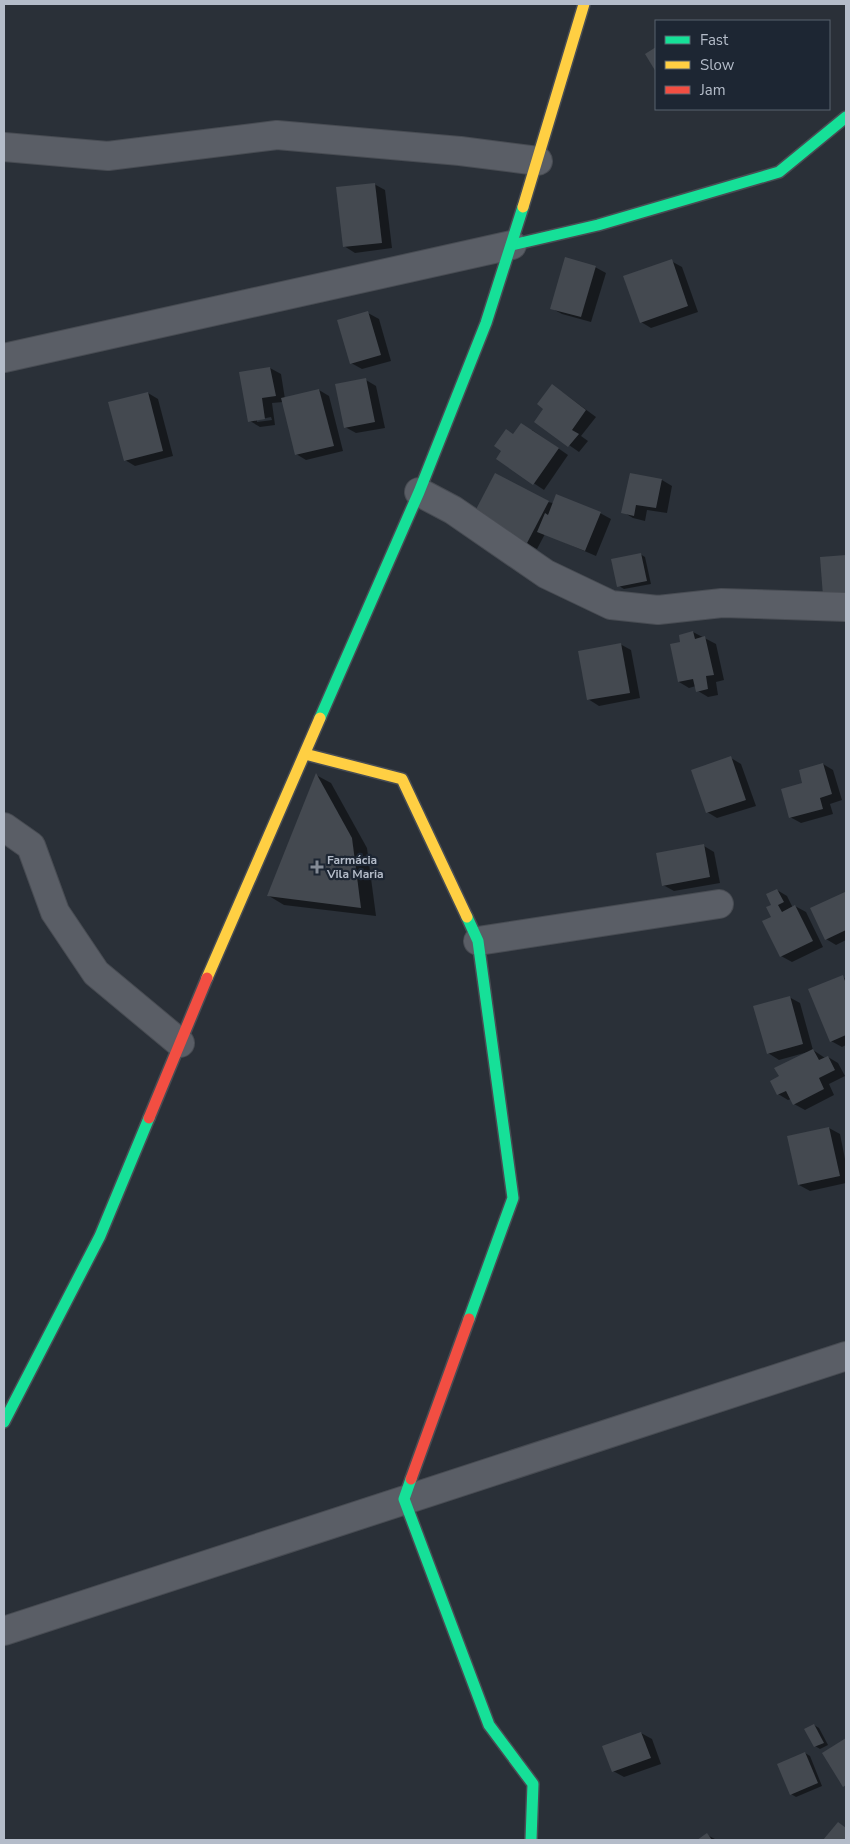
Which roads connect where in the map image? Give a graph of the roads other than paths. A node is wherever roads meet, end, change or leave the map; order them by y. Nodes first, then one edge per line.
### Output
1 (584, 4) edge
2 (846, 117) edge
3 (4, 147) edge
4 (538, 161) junction
5 (512, 245) junction
6 (4, 358) edge
7 (419, 492) junction
8 (846, 607) edge
9 (305, 754) junction
10 (4, 826) edge
11 (719, 904) dead end
12 (478, 941) junction
13 (180, 1043) junction
14 (846, 1356) edge
15 (4, 1422) edge
16 (404, 1499) junction
17 (4, 1631) edge
18 (531, 1840) edge

1 - 4 street
2 - 5 street
3 - 4 street
4 - 5 street
5 - 6 street
5 - 7 street
7 - 8 street
7 - 9 street
9 - 12 street
9 - 13 street
10 - 13 street
11 - 12 street
12 - 16 street
13 - 15 street
14 - 16 street
16 - 17 street
16 - 18 street

